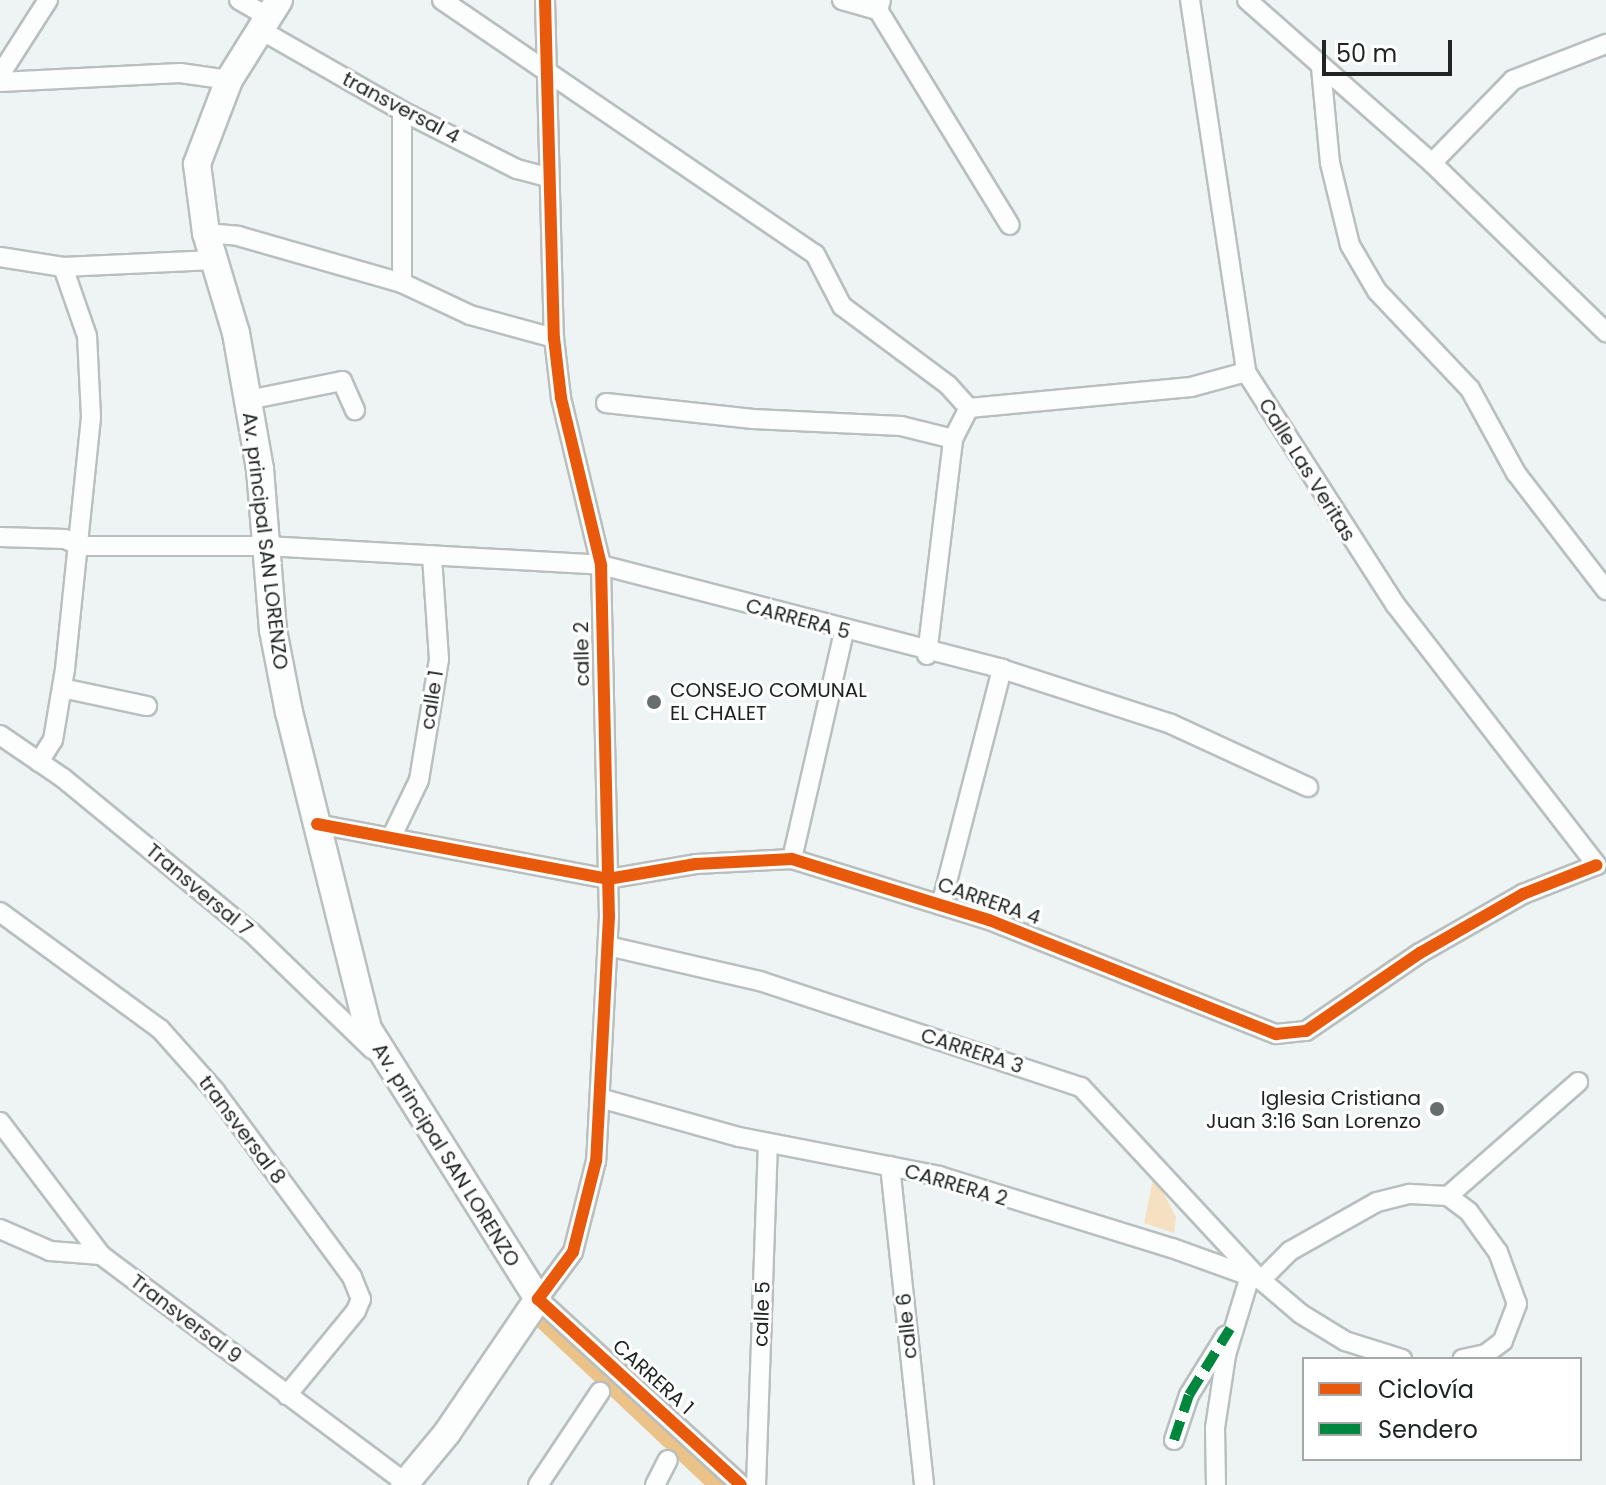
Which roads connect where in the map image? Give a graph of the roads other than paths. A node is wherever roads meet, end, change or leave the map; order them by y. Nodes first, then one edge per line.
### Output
1 (48, 0) edge
2 (239, 0) edge
3 (442, 0) edge
4 (545, 0) edge
5 (842, 0) edge
6 (1190, 0) edge
7 (1247, 0) edge
8 (880, 5) edge
9 (268, 15) edge
10 (1606, 44) edge
11 (1321, 68) junction
12 (0, 75) edge
13 (229, 80) junction
14 (0, 82) edge
15 (402, 111) junction
16 (1432, 163) junction
17 (547, 177) junction
18 (1010, 225) dead end
19 (206, 233) junction
20 (0, 257) edge
21 (214, 260) junction
22 (63, 267) junction
23 (402, 283) junction
24 (1606, 332) edge
25 (554, 338) junction
26 (1246, 372) junction
27 (248, 400) junction
28 (606, 403) dead end
29 (969, 408) junction
30 (355, 410) dead end
31 (953, 439) junction
32 (0, 537) edge
33 (81, 546) junction
34 (266, 546) junction
35 (432, 555) junction
36 (601, 565) junction
37 (1606, 590) edge
38 (844, 632) junction
39 (927, 655) dead end
40 (1002, 669) junction
41 (62, 688) junction
42 (147, 706) dead end
43 (0, 735) edge
44 (39, 762) junction
45 (1308, 787) dead end
46 (317, 824) junction
47 (391, 838) junction
48 (792, 859) junction
49 (1602, 866) edge
50 (608, 879) junction
51 (941, 905) junction
52 (0, 912) edge
53 (608, 946) junction
54 (384, 1061) junction
55 (1578, 1082) dead end
56 (600, 1098) junction
57 (0, 1122) edge
58 (768, 1143) junction
59 (890, 1166) junction
60 (1448, 1196) junction
61 (0, 1229) edge
62 (101, 1255) junction
63 (1255, 1278) junction
64 (538, 1299) junction
65 (1230, 1329) junction
66 (1396, 1357) edge
67 (1472, 1357) edge
68 (600, 1392) dead end
69 (287, 1395) junction
70 (1174, 1440) dead end
71 (668, 1460) dead end
72 (405, 1484) edge
73 (538, 1485) edge
74 (655, 1485) edge
75 (741, 1485) edge
76 (756, 1485) edge
77 (924, 1485) edge
78 (1216, 1485) edge

1 - 12 street
2 - 9 street, transversal 4
3 - 29 street
4 - 17 street, calle 2
5 - 8 street
6 - 26 street, Calle Las Veritas
7 - 11 street
8 - 18 street
9 - 13 main road, Av. principal SAN LORENZO
9 - 15 street, transversal 4
10 - 16 street
11 - 16 street
11 - 37 street
13 - 14 street
13 - 19 main road, Av. principal SAN LORENZO
15 - 17 street, transversal 4
15 - 23 street
16 - 24 street
17 - 25 street, calle 2
19 - 21 main road, Av. principal SAN LORENZO
19 - 23 street
20 - 22 street
21 - 22 street
21 - 27 main road, Av. principal SAN LORENZO
22 - 33 street
23 - 25 street
25 - 36 street, calle 2
26 - 29 street
26 - 49 street, Calle Las Veritas
27 - 30 street
27 - 34 main road, Av. principal SAN LORENZO
28 - 31 street
29 - 31 street
31 - 39 street
32 - 33 street, CARRERA 5
33 - 34 street, CARRERA 5
33 - 41 street
34 - 35 street, CARRERA 5
34 - 46 main road, Av. principal SAN LORENZO
35 - 36 street, CARRERA 5
35 - 47 street, calle 1
36 - 38 street, CARRERA 5
36 - 50 street, calle 2
38 - 40 street, CARRERA 5
38 - 48 street
40 - 45 street, CARRERA 5
40 - 51 street
41 - 42 street
41 - 44 street
43 - 44 street, Transversal 7
44 - 54 street, Transversal 7
46 - 47 street, CARRERA 4
46 - 54 main road, Av. principal SAN LORENZO
47 - 50 street, CARRERA 4
48 - 50 street, CARRERA 4
48 - 51 street, CARRERA 4
49 - 51 street, CARRERA 4
50 - 53 street, calle 2
52 - 69 street, transversal 8
53 - 56 street, calle 2
53 - 63 street, CARRERA 3
54 - 64 main road, Av. principal SAN LORENZO
55 - 60 street
56 - 58 street, CARRERA 2
56 - 64 street, calle 2
57 - 62 street, Transversal 9
58 - 59 street, CARRERA 2
58 - 76 street, calle 5
59 - 63 street, CARRERA 2
59 - 77 street, calle 6
60 - 63 street
60 - 67 street
61 - 62 street
62 - 69 street, Transversal 9
63 - 65 street
63 - 66 street, CARRERA 2
64 - 72 main road
64 - 75 street, CARRERA 1
65 - 70 street
65 - 78 street
68 - 73 street
69 - 72 street, Transversal 9
71 - 74 street

